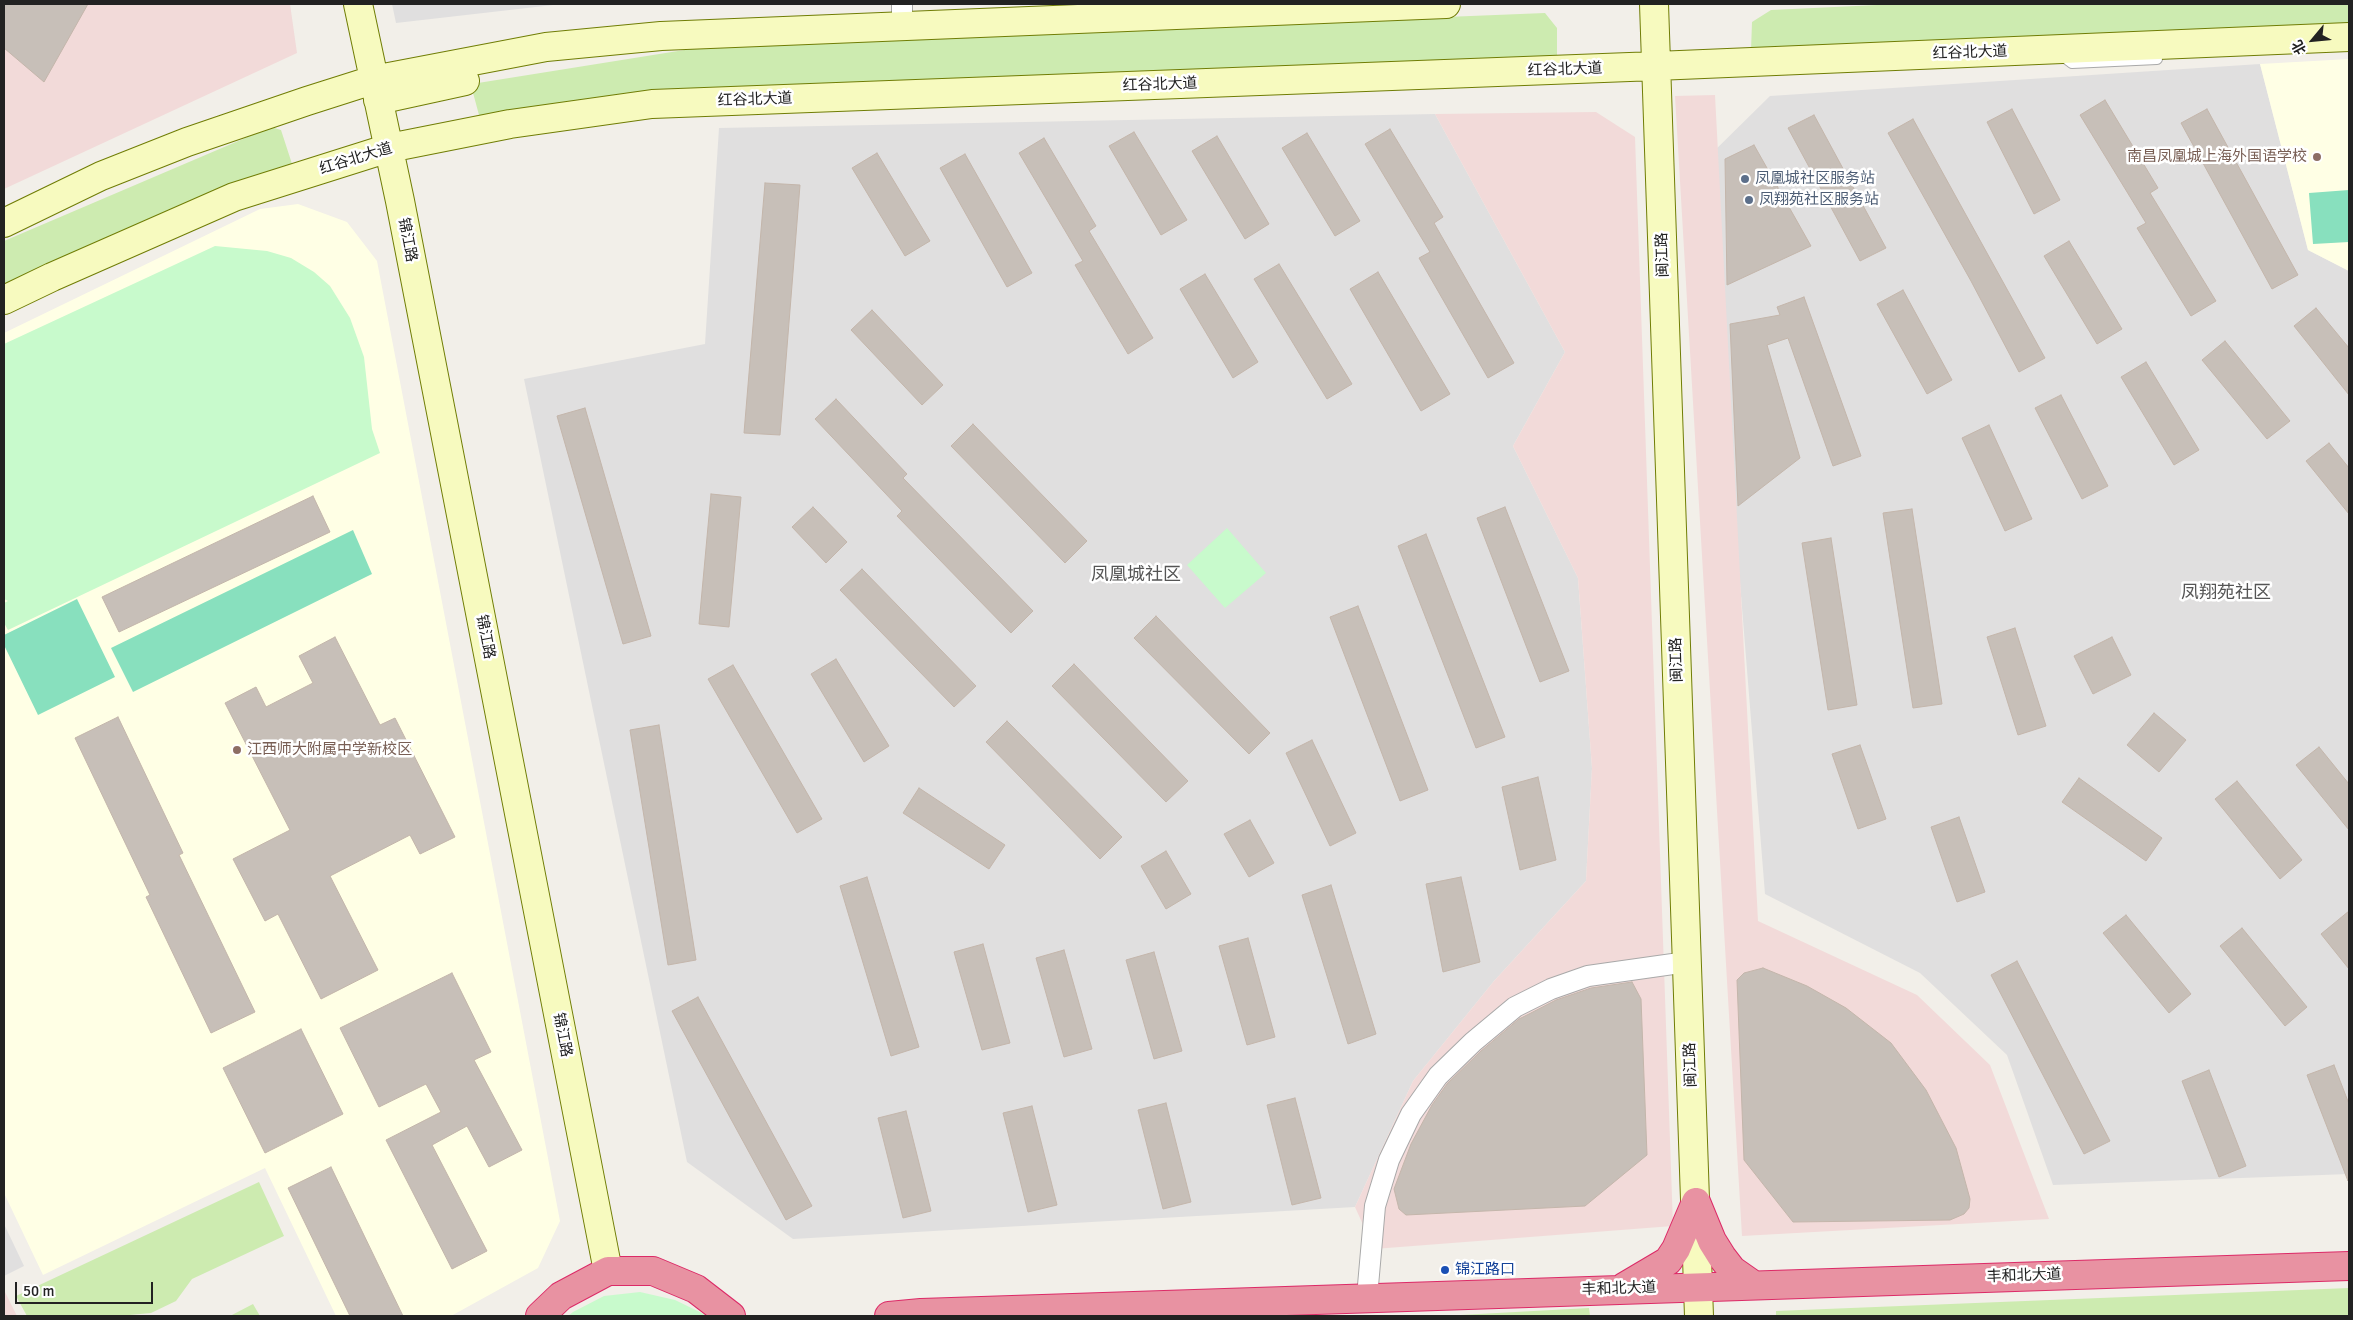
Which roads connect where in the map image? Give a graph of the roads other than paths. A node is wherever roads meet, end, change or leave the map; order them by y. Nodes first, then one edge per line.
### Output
1 (358, 4) edge
2 (1446, 4) edge
3 (1654, 4) edge
4 (1346, 6) edge
5 (902, 15) edge
6 (2349, 37) edge
7 (2053, 49) junction
8 (2165, 58) dead end
9 (1656, 66) junction
10 (376, 90) junction
11 (389, 148) junction
12 (4, 223) edge
13 (4, 300) edge
14 (1687, 962) junction
15 (1696, 1202) junction
16 (2349, 1266) edge
17 (608, 1271) junction
18 (1752, 1284) junction
19 (1699, 1286) junction
20 (1620, 1288) junction
21 (1367, 1297) junction
22 (540, 1316) edge
23 (730, 1316) edge
24 (889, 1316) edge
25 (1699, 1316) edge

1 - 10 main road, 锦江路
2 - 4 main road
3 - 9 main road, 闽江路
4 - 5 main road
5 - 10 main road
6 - 7 main road, 红谷北大道
7 - 8 lane
7 - 9 main road, 红谷北大道
9 - 11 main road, 红谷北大道
9 - 14 main road, 闽江路
10 - 11 main road, 锦江路
10 - 12 main road
11 - 13 main road, 红谷北大道
11 - 17 main road, 锦江路
14 - 15 main road, 闽江路
14 - 21 street
15 - 18 highway
15 - 19 main road, 闽江路
15 - 20 highway
16 - 18 highway, 丰和北大道
17 - 22 highway
17 - 23 highway
18 - 19 highway, 丰和北大道
19 - 20 highway, 丰和北大道
19 - 25 main road, 闽江路
20 - 21 highway, 丰和北大道
21 - 24 highway, 丰和北大道

